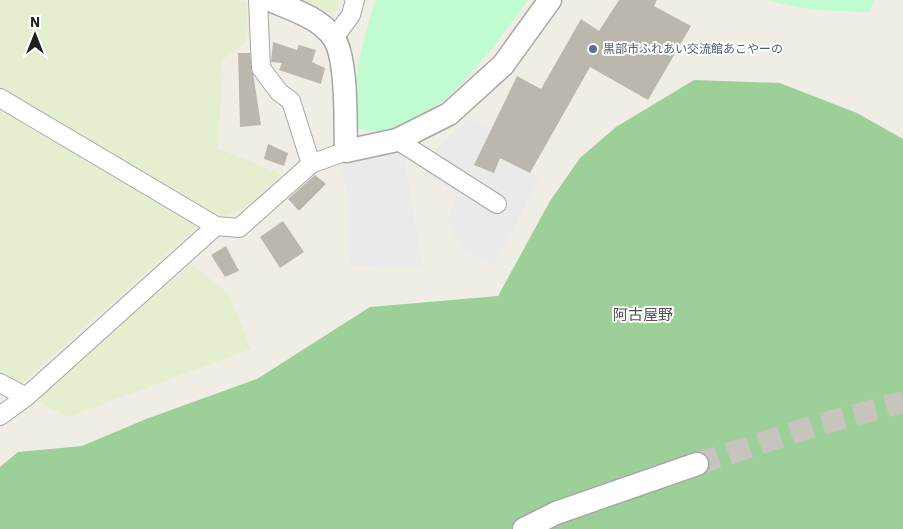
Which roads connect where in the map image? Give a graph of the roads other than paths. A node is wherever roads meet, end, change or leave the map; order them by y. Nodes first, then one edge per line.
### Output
1 (258, 0) edge
2 (270, 0) edge
3 (355, 0) edge
4 (550, 0) edge
5 (334, 38) junction
6 (0, 98) edge
7 (397, 140) junction
8 (346, 152) junction
9 (312, 164) junction
10 (497, 204) dead end
11 (216, 226) junction
12 (0, 383) edge
13 (26, 397) junction
14 (0, 416) edge
15 (697, 464) tunnel mouth
16 (524, 529) edge

1 - 9 street
2 - 5 street
3 - 5 street
4 - 7 street
5 - 8 street
6 - 11 street
7 - 8 street
7 - 10 street
8 - 9 street
9 - 11 street
11 - 13 street
12 - 13 street
13 - 14 street
15 - 16 street

